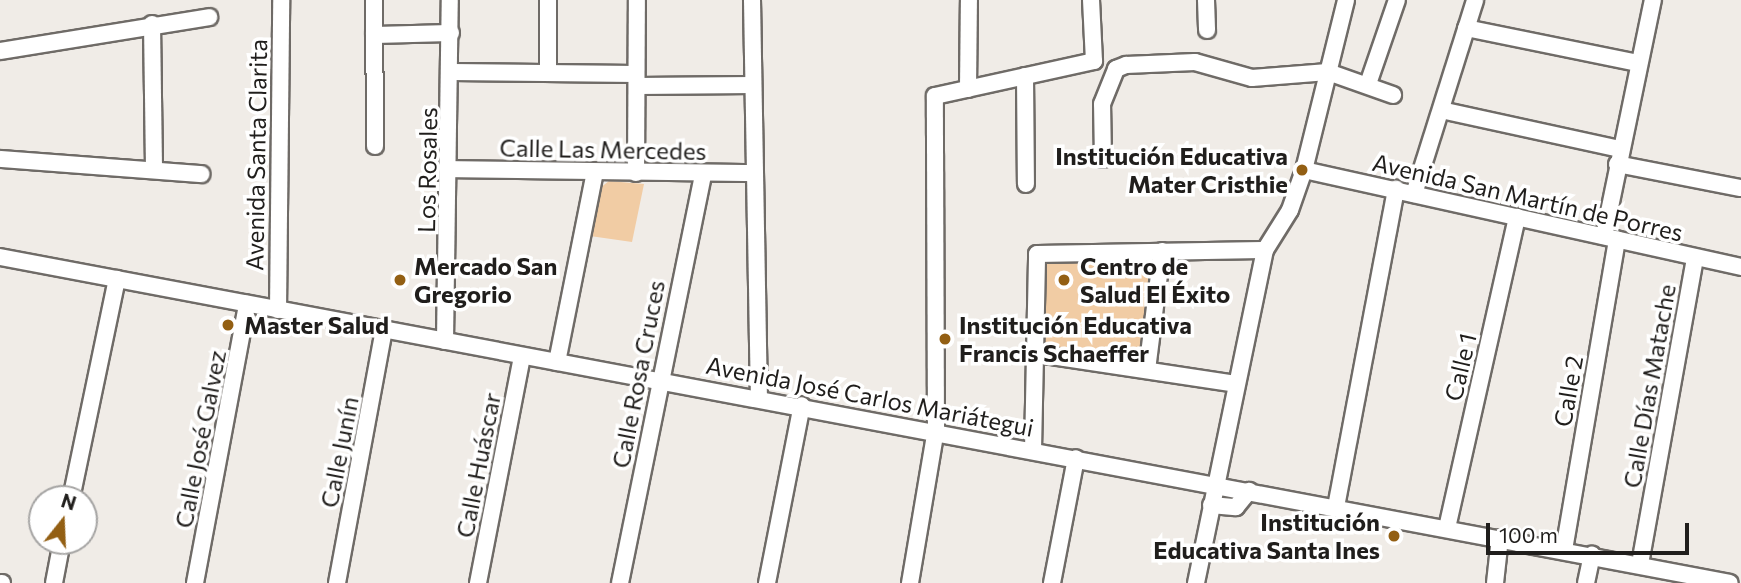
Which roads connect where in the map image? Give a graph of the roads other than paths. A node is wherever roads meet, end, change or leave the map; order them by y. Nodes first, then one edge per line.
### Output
1 (281, 0) edge
2 (374, 0) edge
3 (450, 0) edge
4 (548, 0) edge
5 (637, 0) edge
6 (752, 0) edge
7 (970, 0) edge
8 (1091, 0) edge
9 (1206, 0) edge
10 (1346, 0) edge
11 (1396, 0) edge
12 (1475, 0) edge
13 (1653, 0) edge
14 (209, 17) dead end
15 (152, 24) junction
16 (1466, 28) junction
17 (1207, 30) dead end
18 (451, 33) junction
19 (374, 36) junction
20 (0, 51) edge
21 (1637, 63) junction
22 (452, 72) junction
23 (1328, 72) junction
24 (548, 73) junction
25 (1025, 76) junction
26 (636, 80) junction
27 (1368, 84) junction
28 (753, 85) junction
29 (968, 89) junction
30 (1393, 95) dead end
31 (1441, 110) junction
32 (375, 146) dead end
33 (1619, 157) junction
34 (0, 159) edge
35 (1103, 159) dead end
36 (450, 169) junction
37 (154, 170) junction
38 (1304, 170) junction
39 (594, 172) junction
40 (636, 173) junction
41 (755, 173) junction
42 (201, 174) dead end
43 (703, 174) junction
44 (1026, 184) dead end
45 (1741, 188) edge
46 (1396, 190) junction
47 (1414, 194) junction
48 (1517, 217) junction
49 (1611, 238) junction
50 (1265, 250) junction
51 (1162, 251) junction
52 (0, 257) edge
53 (1695, 258) junction
54 (1741, 267) edge
55 (117, 279) junction
56 (247, 304) junction
57 (278, 310) junction
58 (384, 330) junction
59 (445, 341) junction
60 (1038, 354) junction
61 (522, 356) junction
62 (557, 362) junction
63 (1147, 370) junction
64 (658, 380) junction
65 (1236, 384) junction
66 (759, 397) junction
67 (802, 405) junction
68 (936, 430) junction
69 (1033, 450) junction
70 (1076, 458) junction
71 (74, 485) edge
72 (1216, 485) junction
73 (1249, 491) junction
74 (1211, 505) junction
75 (1336, 507) junction
76 (1447, 528) junction
77 (1500, 538) junction
78 (1564, 550) junction
79 (59, 555) edge
80 (1592, 555) junction
81 (1640, 564) junction
82 (1682, 578) edge
83 (54, 583) edge
84 (195, 583) edge
85 (337, 583) edge
86 (478, 583) edge
87 (620, 583) edge
88 (767, 583) edge
89 (911, 583) edge
90 (1052, 583) edge
91 (1196, 583) edge
92 (1494, 583) edge
93 (1586, 583) edge
94 (1730, 583) edge

1 - 57 street, Avenida Santa Clarita
2 - 19 street
3 - 18 street, Los Rosales
4 - 24 street
5 - 26 street
6 - 28 street
7 - 29 street
8 - 25 street
9 - 17 street
10 - 23 street
11 - 27 street
12 - 16 street
13 - 21 street, Calle 2
14 - 15 street
15 - 20 street
15 - 37 street
16 - 21 street
16 - 31 street
18 - 19 street
18 - 22 street, Los Rosales
19 - 32 street
21 - 33 street, Calle 2
22 - 24 street
22 - 36 street, Los Rosales
23 - 27 street
23 - 35 street
23 - 38 street
24 - 26 street
25 - 29 street
25 - 44 street
26 - 28 street
26 - 40 street
27 - 30 street
28 - 41 street
29 - 68 street
31 - 33 street
31 - 47 street
33 - 45 street
33 - 49 street, Calle 2
34 - 37 street
36 - 39 street, Calle Las Mercedes
36 - 59 street, Los Rosales
37 - 42 street
38 - 46 street, Avenida San Martín de Porres
38 - 50 street
39 - 40 street, Calle Las Mercedes
39 - 62 street
40 - 43 street, Calle Las Mercedes
41 - 43 street, Calle Las Mercedes
41 - 66 street
43 - 64 street, Calle Rosa Cruces
46 - 47 street, Avenida San Martín de Porres
46 - 75 street
47 - 48 street, Avenida San Martín de Porres
48 - 49 street, Avenida San Martín de Porres
48 - 76 street, Calle 1
49 - 53 street, Avenida San Martín de Porres
49 - 78 street, Calle 2
50 - 51 street
50 - 65 street
51 - 60 street
51 - 63 street
52 - 55 street, Avenida José Carlos Mariátegui
53 - 54 street, Avenida San Martín de Porres
53 - 81 street, Calle Días Matache
55 - 56 street, Avenida José Carlos Mariátegui
55 - 71 street
56 - 57 street, Avenida José Carlos Mariátegui
56 - 84 street, Calle José Galvez
57 - 58 street, Avenida José Carlos Mariátegui
58 - 59 street, Avenida José Carlos Mariátegui
58 - 85 street, Calle Junín
59 - 61 street, Avenida José Carlos Mariátegui
60 - 63 street
60 - 69 street
61 - 62 street, Avenida José Carlos Mariátegui
61 - 86 street, Calle Huáscar
62 - 64 street, Avenida José Carlos Mariátegui
63 - 65 street
64 - 66 street, Avenida José Carlos Mariátegui
64 - 87 street, Calle Rosa Cruces
65 - 72 street
66 - 67 street, Avenida José Carlos Mariátegui
67 - 68 street, Avenida José Carlos Mariátegui
67 - 88 street
68 - 69 street, Avenida José Carlos Mariátegui
68 - 89 street
69 - 70 street, Avenida José Carlos Mariátegui
70 - 72 street, Avenida José Carlos Mariátegui
70 - 90 street
72 - 73 street, Avenida José Carlos Mariátegui
72 - 74 street
73 - 74 street
73 - 75 street, Avenida José Carlos Mariátegui
74 - 91 street
75 - 76 street, Avenida José Carlos Mariátegui
76 - 77 street, Avenida José Carlos Mariátegui
77 - 78 street, Avenida José Carlos Mariátegui
77 - 92 street
78 - 80 street, Avenida José Carlos Mariátegui
79 - 83 street
80 - 81 street, Avenida José Carlos Mariátegui
80 - 93 street
81 - 82 street, Avenida José Carlos Mariátegui
82 - 94 street, Avenida José Carlos Mariátegui

